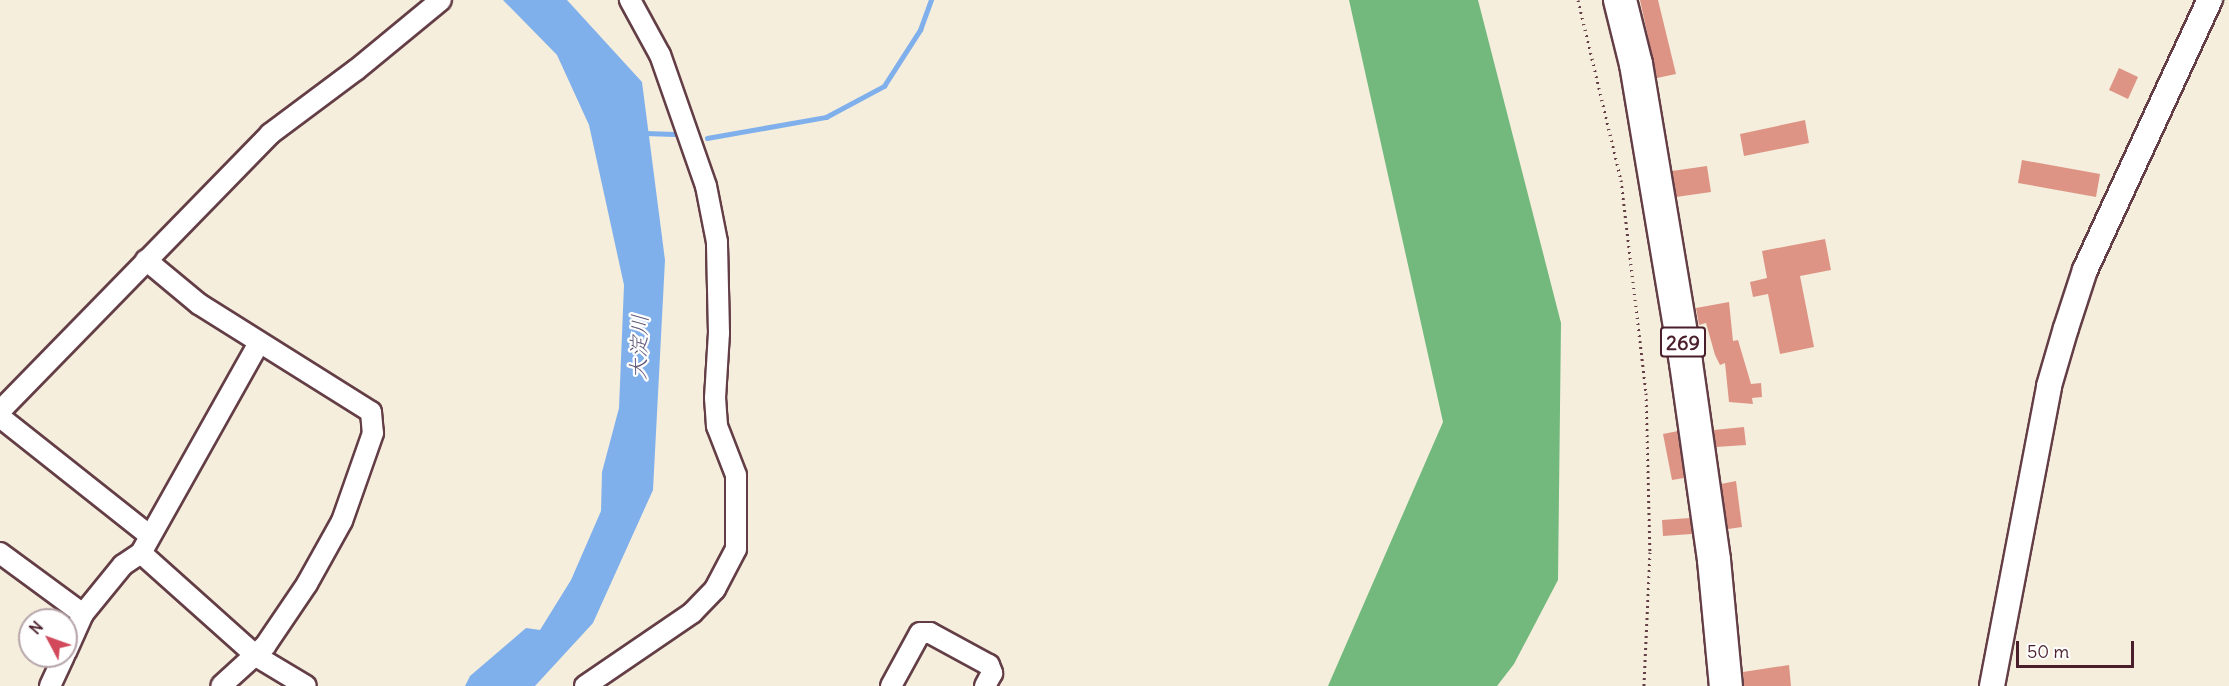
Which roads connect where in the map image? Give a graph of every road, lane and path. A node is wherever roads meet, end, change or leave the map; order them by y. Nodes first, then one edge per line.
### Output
1 (630, 0) edge
2 (1578, 0) edge
3 (1620, 0) edge
4 (2210, 0) edge
5 (437, 3) edge
6 (146, 260) junction
7 (260, 343) junction
8 (0, 411) edge
9 (0, 417) edge
10 (145, 544) junction
11 (0, 553) edge
12 (83, 614) junction
13 (78, 625) edge
14 (256, 656) junction
15 (58, 668) edge
16 (50, 686) edge
17 (221, 686) edge
18 (306, 686) edge
19 (585, 686) edge
20 (891, 686) edge
21 (985, 686) edge
22 (1644, 686) edge
23 (1726, 686) edge
24 (1992, 686) edge

1 - 19 street
2 - 22 path
3 - 23 highway, 269
4 - 24 street
5 - 6 street
6 - 7 street
6 - 8 street
7 - 10 street
7 - 14 street
9 - 10 street
10 - 12 street
10 - 14 street
11 - 12 street
12 - 13 street
14 - 17 street
14 - 18 street
15 - 16 street
20 - 21 street

